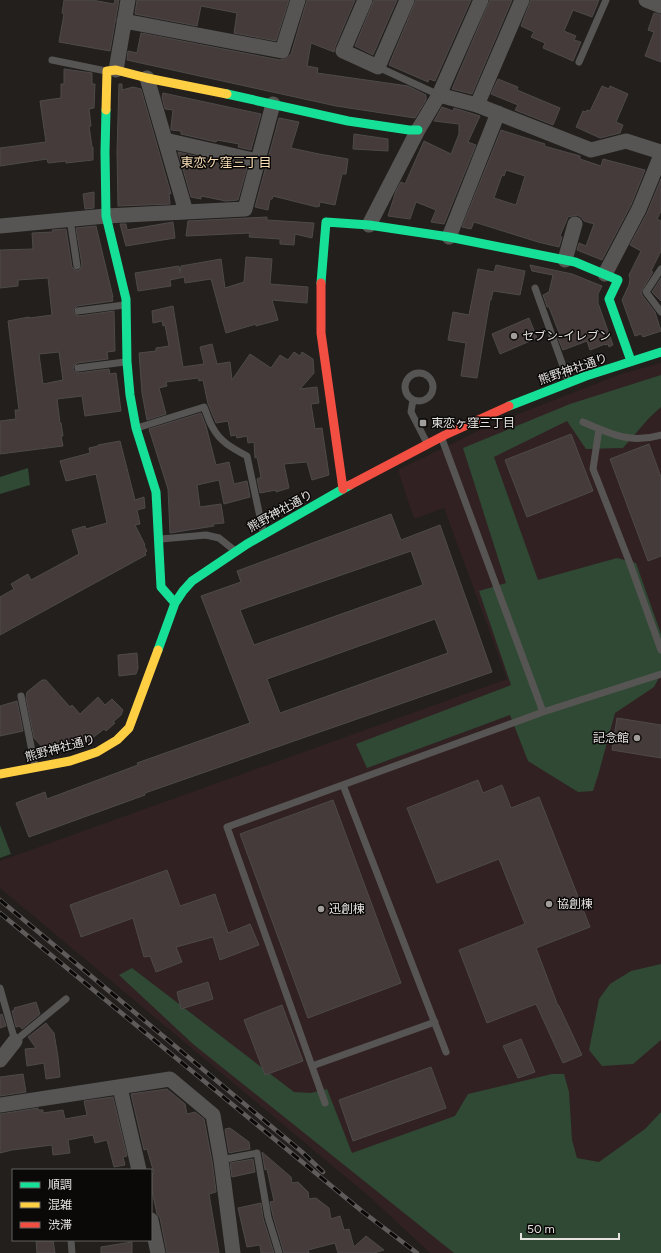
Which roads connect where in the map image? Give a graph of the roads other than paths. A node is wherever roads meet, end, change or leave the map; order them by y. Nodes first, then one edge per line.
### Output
1 (128, 0) edge
2 (298, 0) edge
3 (365, 0) edge
4 (407, 0) edge
5 (481, 0) edge
6 (522, 0) edge
7 (606, 0) edge
8 (646, 0) edge
9 (661, 6) edge
10 (124, 21) junction
11 (52, 60) dead end
12 (579, 62) dead end
13 (378, 68) junction
14 (111, 70) junction
15 (147, 78) junction
16 (439, 95) junction
17 (273, 104) junction
18 (477, 105) junction
19 (498, 113) junction
20 (418, 130) junction
21 (165, 140) junction
22 (661, 152) edge
23 (661, 156) edge
24 (257, 160) junction
25 (186, 212) junction
26 (106, 216) junction
27 (70, 219) junction
28 (575, 224) dead end
29 (369, 225) junction
30 (0, 226) edge
31 (449, 237) junction
32 (564, 260) junction
33 (77, 266) dead end
34 (661, 269) edge
35 (605, 274) junction
36 (535, 288) dead end
37 (126, 304) junction
38 (78, 311) dead end
39 (661, 312) edge
40 (661, 352) edge
41 (631, 361) junction
42 (127, 362) junction
43 (78, 368) dead end
44 (569, 382) junction
45 (413, 400) junction
46 (583, 422) dead end
47 (136, 428) junction
48 (599, 429) junction
49 (661, 436) edge
50 (442, 437) junction
51 (428, 444) junction
52 (344, 489) junction
53 (264, 533) junction
54 (159, 539) junction
55 (235, 550) junction
56 (175, 603) junction
57 (661, 650) edge
58 (661, 674) edge
59 (21, 696) dead end
60 (543, 712) junction
61 (35, 768) junction
62 (0, 774) edge
63 (343, 785) junction
64 (0, 988) edge
65 (66, 999) dead end
66 (3, 1009) edge
67 (435, 1022) junction
68 (14, 1041) junction
69 (446, 1052) dead end
70 (0, 1060) edge
71 (312, 1066) junction
72 (120, 1088) junction
73 (325, 1103) dead end
74 (0, 1105) edge
75 (221, 1160) junction
76 (139, 1169) edge
77 (152, 1225) edge
78 (71, 1241) edge
79 (72, 1253) edge
80 (158, 1253) edge
81 (233, 1253) edge
82 (279, 1253) edge

1 - 10 street
2 - 10 street
3 - 13 street
4 - 13 street
5 - 16 street
6 - 18 street
7 - 12 lane
8 - 9 street
10 - 14 street
11 - 14 lane
13 - 16 lane
14 - 15 street
14 - 26 street
15 - 17 street
15 - 21 street
16 - 18 street
16 - 20 street
17 - 20 street
17 - 24 street
18 - 19 street
19 - 22 street
19 - 31 street
20 - 29 street
21 - 24 street
21 - 25 street
23 - 35 street
24 - 25 street
25 - 26 street
26 - 27 street
26 - 37 street
27 - 30 street
27 - 33 lane
28 - 32 street
29 - 31 street
29 - 52 street
31 - 32 street
32 - 35 street
34 - 39 lane
35 - 41 street
36 - 44 lane
37 - 38 lane
37 - 42 street
40 - 41 street, 熊野神社通り
41 - 44 street, 熊野神社通り
42 - 43 lane
42 - 47 street
44 - 50 street, 熊野神社通り
45 - 45 lane
45 - 51 lane
46 - 48 lane
47 - 53 lane
47 - 54 street
48 - 49 lane
48 - 57 lane
50 - 51 street, 熊野神社通り
50 - 60 lane
51 - 52 street, 熊野神社通り
52 - 53 street, 熊野神社通り
53 - 55 street, 熊野神社通り
54 - 55 lane
54 - 56 street
55 - 56 street, 熊野神社通り
56 - 61 street, 熊野神社通り
58 - 60 lane
59 - 61 lane
60 - 63 lane
61 - 62 street, 熊野神社通り
63 - 67 lane
63 - 71 lane
64 - 66 lane
65 - 68 lane
66 - 68 lane
67 - 69 lane
67 - 71 lane
68 - 70 street
71 - 73 lane
72 - 74 street
72 - 75 street
72 - 76 street
75 - 81 street
75 - 82 lane
77 - 80 street
78 - 79 lane

